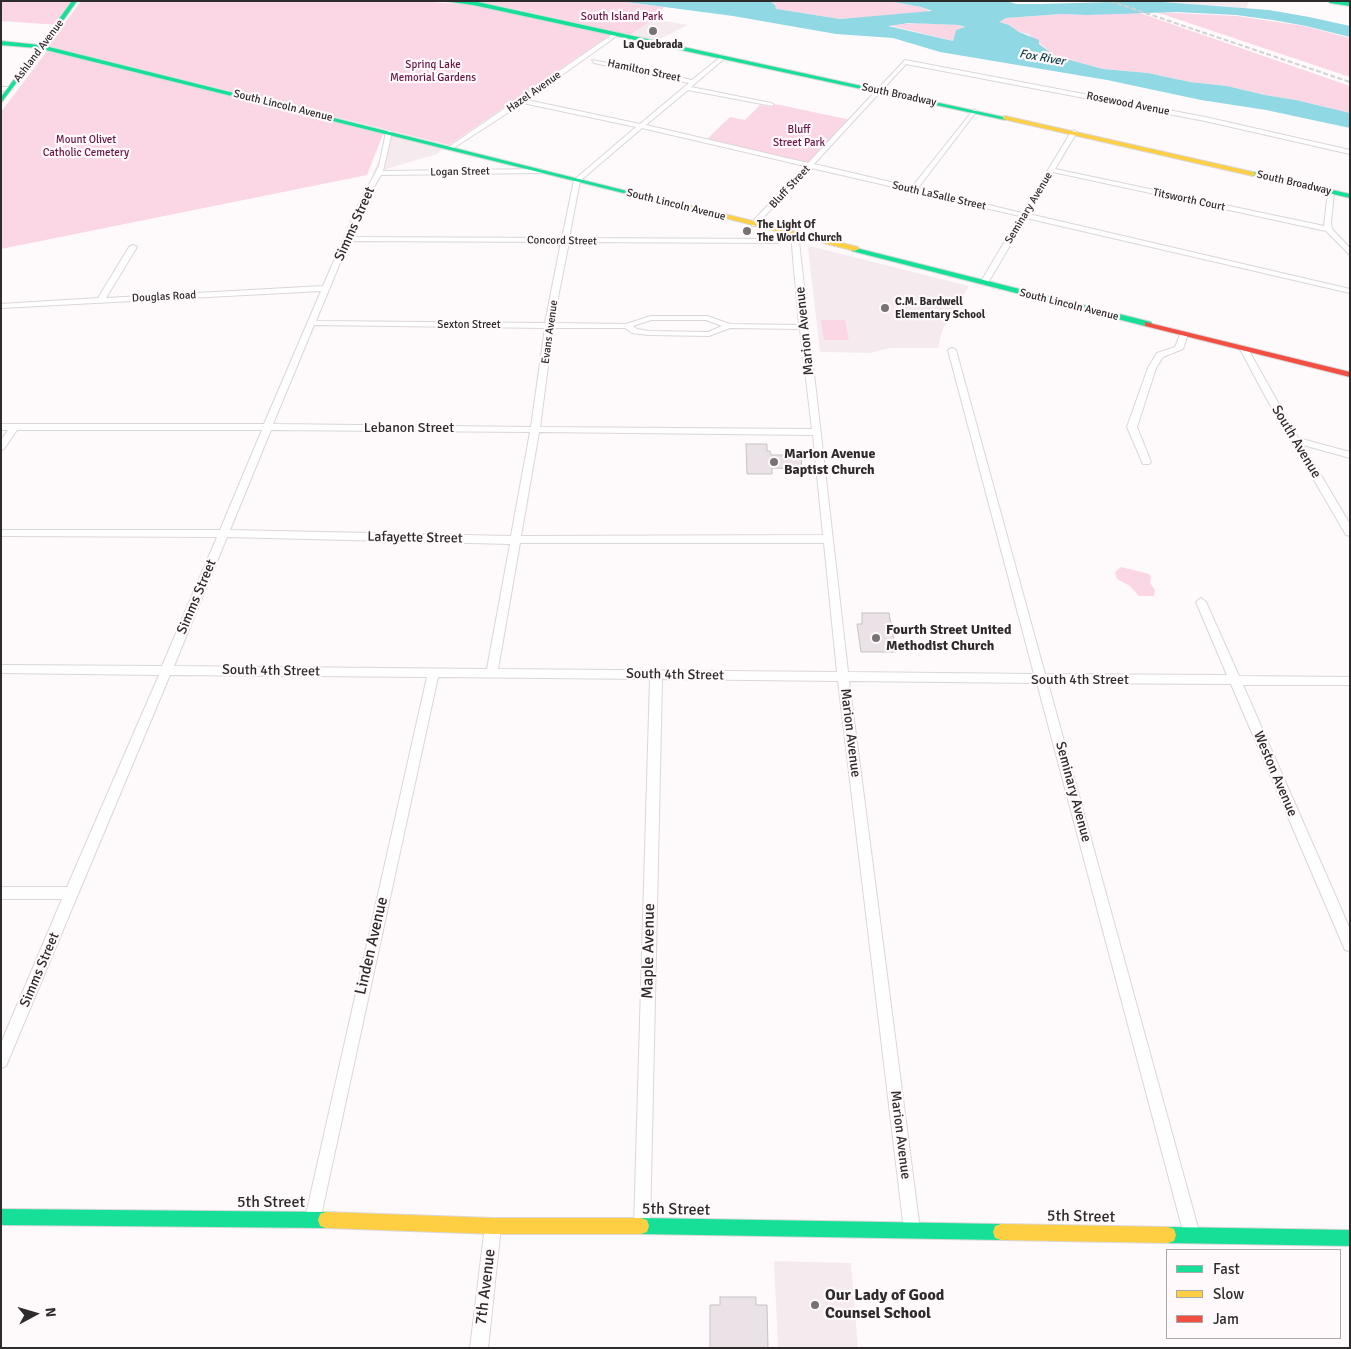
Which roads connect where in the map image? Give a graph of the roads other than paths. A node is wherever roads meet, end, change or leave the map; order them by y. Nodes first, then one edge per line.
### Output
1 (75, 1) edge
2 (446, 1) edge
3 (1330, 1) edge
4 (1350, 4) edge
5 (616, 34) junction
6 (1, 43) edge
7 (42, 47) junction
8 (723, 57) junction
9 (594, 61) dead end
10 (905, 62) joint
11 (694, 82) junction
12 (687, 88) junction
13 (6, 89) edge
14 (878, 91) junction
15 (1, 101) edge
16 (525, 102) junction
17 (771, 105) dead end
18 (974, 111) junction
19 (640, 126) junction
20 (389, 132) junction
21 (1074, 132) junction
22 (450, 148) junction
23 (1350, 152) edge
24 (809, 167) junction
25 (1051, 170) junction
26 (541, 172) junction
27 (379, 173) junction
28 (577, 180) junction
29 (913, 190) junction
30 (1331, 192) junction
31 (1350, 196) edge
32 (1024, 216) junction
33 (755, 224) junction
34 (1328, 229) junction
35 (795, 235) junction
36 (348, 239) junction
37 (565, 240) junction
38 (777, 241) dead end
39 (133, 247) dead end
40 (1350, 253) edge
41 (984, 284) junction
42 (327, 288) junction
43 (1350, 291) edge
44 (101, 300) junction
45 (1, 306) edge
46 (312, 323) junction
47 (549, 325) junction
48 (627, 326) junction
49 (729, 326) junction
50 (803, 327) junction
51 (1184, 334) junction
52 (1244, 349) junction
53 (952, 350) dead end
54 (1350, 375) edge
55 (268, 427) junction
56 (1, 428) edge
57 (14, 428) junction
58 (535, 429) junction
59 (817, 432) junction
60 (1296, 440) junction
61 (1, 447) edge
62 (1350, 455) edge
63 (1146, 462) dead end
64 (1, 533) edge
65 (1350, 533) edge
66 (224, 534) junction
67 (828, 539) junction
68 (516, 540) junction
69 (1201, 602) dead end
70 (1, 669) edge
71 (167, 670) junction
72 (492, 673) junction
73 (433, 674) junction
74 (656, 675) junction
75 (843, 677) junction
76 (1042, 680) junction
77 (1235, 681) junction
78 (1350, 681) edge
79 (1, 892) edge
80 (73, 893) junction
81 (1350, 945) edge
82 (1, 1061) edge
83 (1, 1217) edge
84 (314, 1219) junction
85 (492, 1226) junction
86 (642, 1226) junction
87 (912, 1230) junction
88 (1192, 1235) junction
89 (1350, 1238) edge
90 (479, 1348) edge

1 - 7 street, Ashland Avenue
2 - 5 street, South Broadway
3 - 4 street
5 - 8 street, South Broadway
5 - 16 street, Hazel Avenue
6 - 7 street, South Lincoln Avenue
7 - 13 street, Ashland Avenue
7 - 20 street, South Lincoln Avenue
8 - 11 street
8 - 14 street, South Broadway
9 - 11 street, Hamilton Street
10 - 14 street, Bluff Street
10 - 23 street, Rosewood Avenue
11 - 12 street
12 - 17 street, Hamilton Street
12 - 19 street
13 - 15 street, Ashland Avenue
14 - 18 street, South Broadway
14 - 24 street, Bluff Street
16 - 19 street, South LaSalle Street
16 - 22 street, Hazel Avenue
18 - 21 street, South Broadway
18 - 29 street
19 - 24 street, South LaSalle Street
19 - 28 street
20 - 22 street, South Lincoln Avenue
20 - 27 street, Simms Street
21 - 25 street, Seminary Avenue
21 - 30 street, South Broadway
22 - 26 street, South Lincoln Avenue
24 - 29 street, South LaSalle Street
24 - 33 street, Bluff Street
25 - 32 street, Seminary Avenue
25 - 34 street, Titsworth Court
26 - 27 street, Logan Street
26 - 28 street, South Lincoln Avenue
27 - 36 street, Simms Street
28 - 33 street, South Lincoln Avenue
28 - 37 street, Evans Avenue
29 - 32 street, South LaSalle Street
30 - 31 street, South Broadway
30 - 34 street
32 - 41 street, Seminary Avenue
32 - 43 street, South LaSalle Street
33 - 35 street, South Lincoln Avenue
34 - 40 street
35 - 41 street, South Lincoln Avenue
35 - 50 street, Marion Avenue
36 - 37 street, Concord Street
36 - 42 street, Simms Street
37 - 38 street, Concord Street
37 - 47 street, Evans Avenue
39 - 44 street
41 - 51 street, South Lincoln Avenue
42 - 44 street, Douglas Road
42 - 46 street, Simms Street
44 - 45 street, Douglas Road
46 - 47 street, Sexton Street
46 - 55 street, Simms Street
47 - 48 street, Sexton Street
47 - 58 street, Evans Avenue
48 - 49 street, Sexton Street
48 - 49 street, Sexton Street
49 - 50 street, Sexton Street
50 - 59 street, Marion Avenue
51 - 52 street, South Lincoln Avenue
51 - 63 street
52 - 54 street, South Lincoln Avenue
52 - 60 street, South Avenue
53 - 76 street, Seminary Avenue
55 - 57 street, Lebanon Street
55 - 58 street, Lebanon Street
55 - 66 street, Simms Street
56 - 57 street, Lebanon Street
57 - 61 street
58 - 59 street, Lebanon Street
58 - 68 street, Evans Avenue
59 - 67 street, Marion Avenue
60 - 62 street
60 - 65 street, South Avenue
64 - 66 street, Lafayette Street
66 - 68 street, Lafayette Street
66 - 71 street, Simms Street
67 - 68 street, Lafayette Street
67 - 75 street, Marion Avenue
68 - 72 street, Evans Avenue
69 - 77 street, Weston Avenue
70 - 71 street, South 4th Street
71 - 73 street, South 4th Street
71 - 80 street, Simms Street
72 - 73 street, South 4th Street
72 - 74 street, South 4th Street
73 - 84 street, Linden Avenue
74 - 75 street, South 4th Street
74 - 86 street, Maple Avenue
75 - 76 street, South 4th Street
75 - 87 street, Marion Avenue
76 - 77 street, South 4th Street
76 - 88 street, Seminary Avenue
77 - 78 street, South 4th Street
77 - 81 street, Weston Avenue
79 - 80 street
80 - 82 street, Simms Street
83 - 84 street, 5th Street
84 - 85 street, 5th Street
85 - 86 street, 5th Street
85 - 90 street, 7th Avenue
86 - 87 street, 5th Street
87 - 88 street, 5th Street
88 - 89 street, 5th Street

